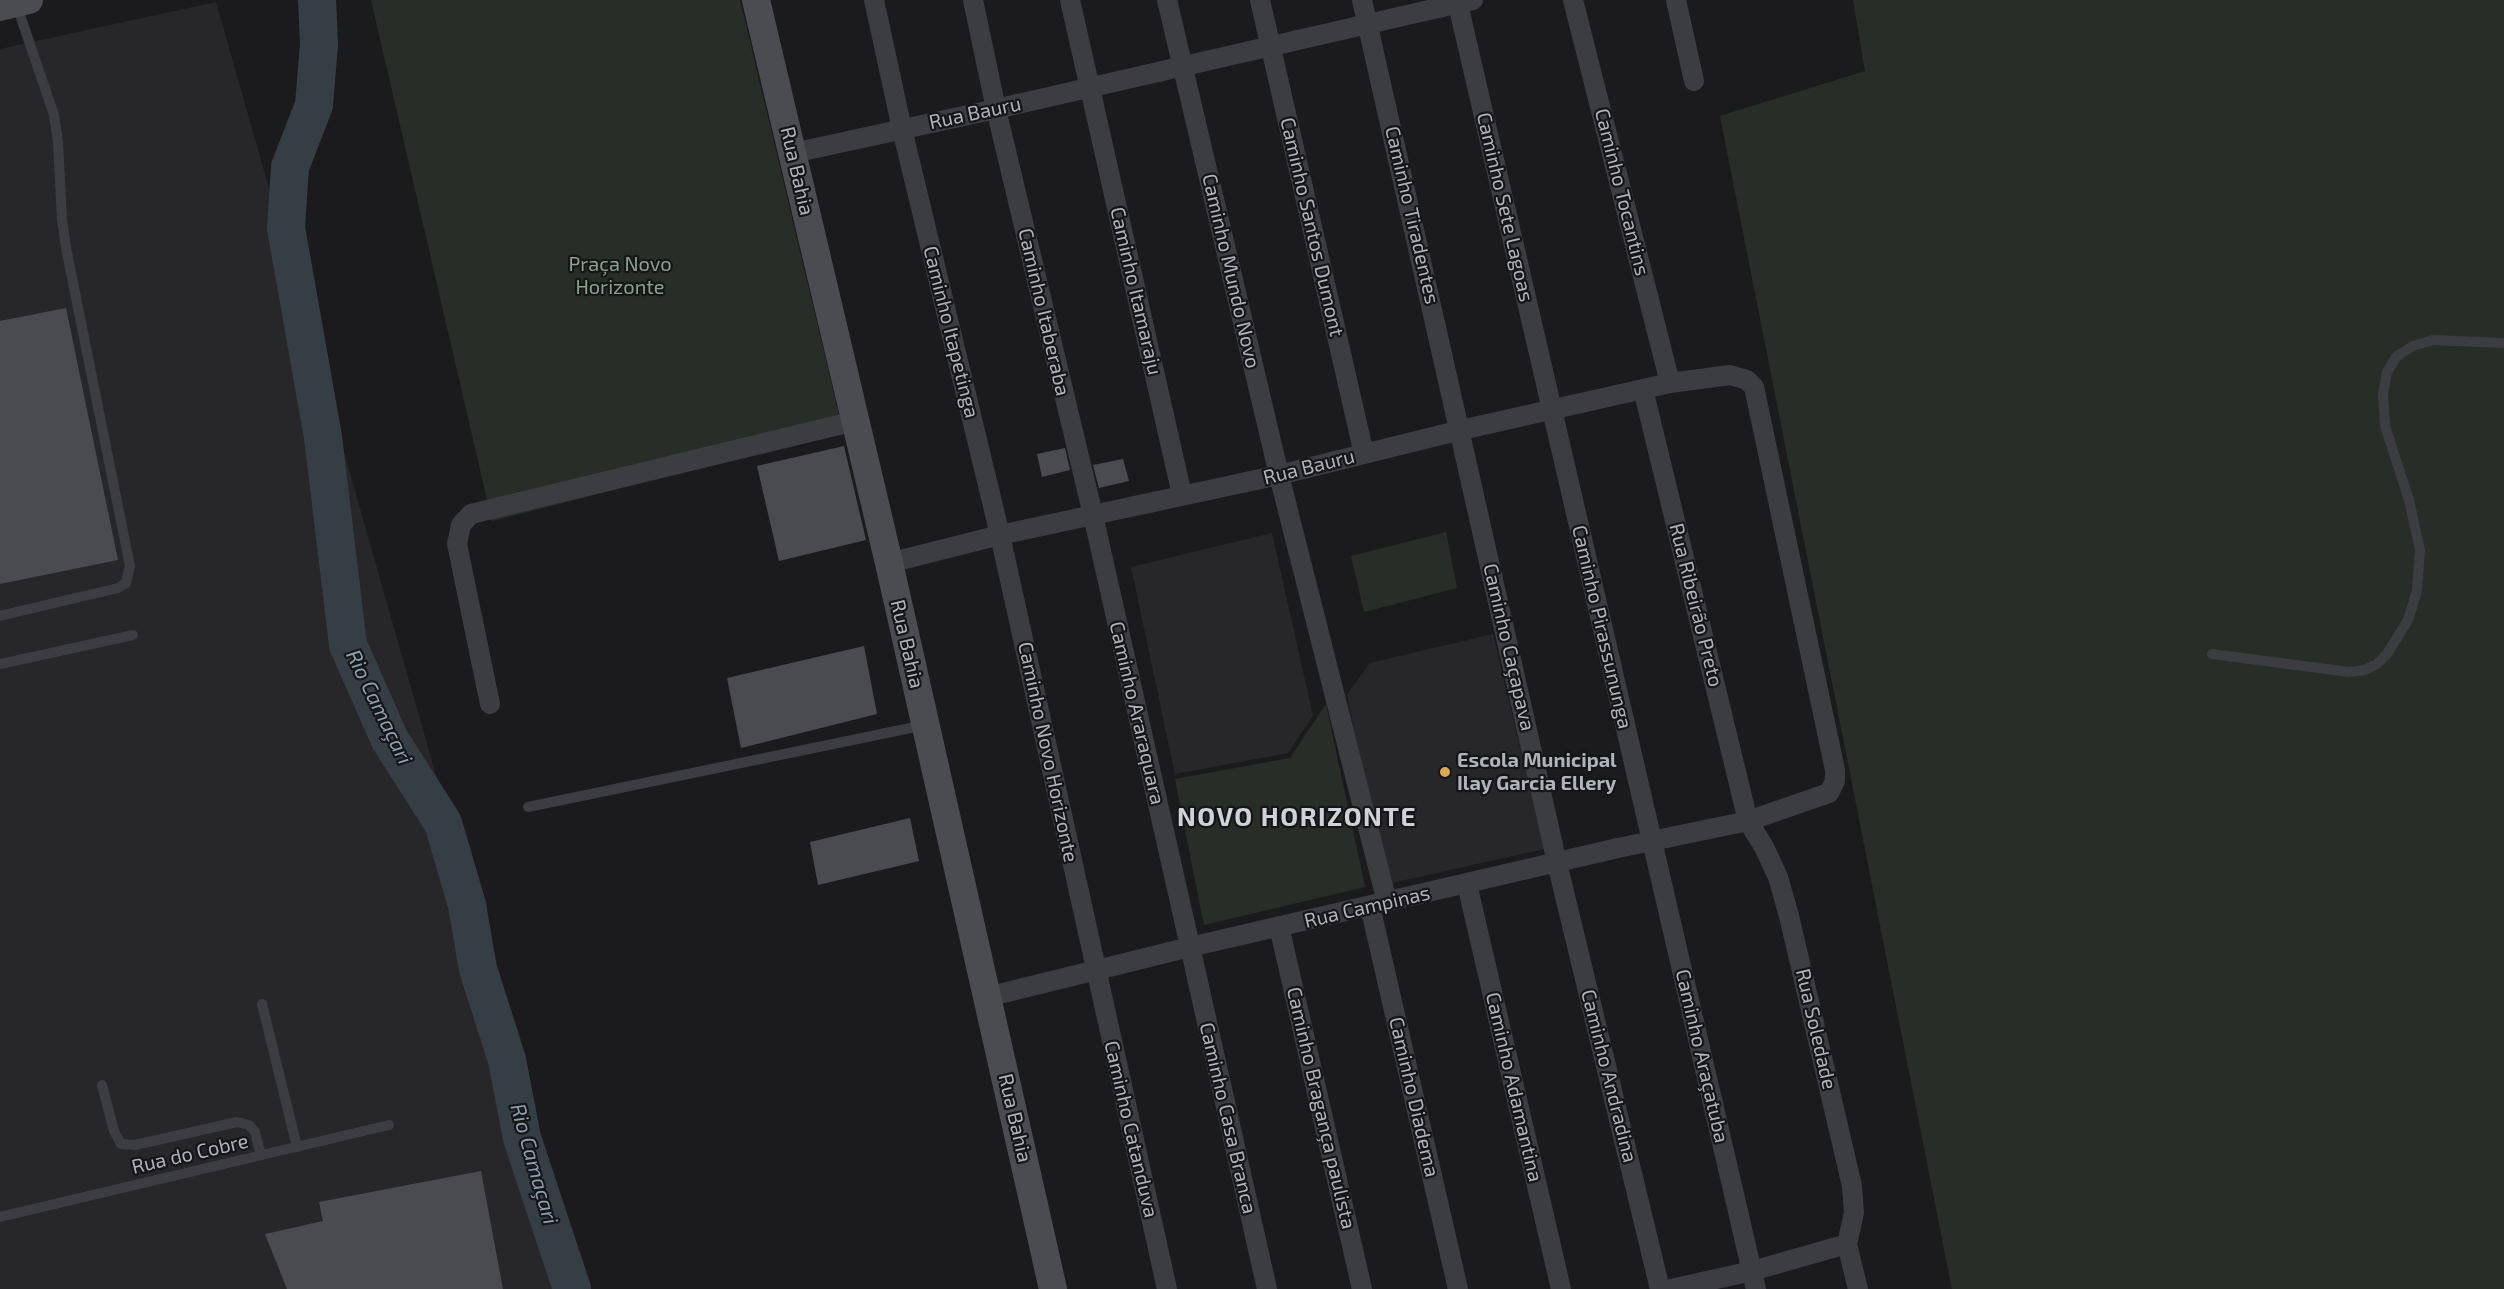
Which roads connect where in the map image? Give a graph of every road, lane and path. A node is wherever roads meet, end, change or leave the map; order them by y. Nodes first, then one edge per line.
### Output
1 (756, 0) edge
2 (874, 0) edge
3 (973, 0) edge
4 (1070, 0) edge
5 (1167, 0) edge
6 (1260, 0) edge
7 (1362, 0) edge
8 (1573, 0) edge
9 (1676, 0) edge
10 (1463, 1) edge
11 (15, 3) edge
12 (1368, 25) junction
13 (1270, 46) junction
14 (1182, 67) junction
15 (1694, 81) dead end
16 (1090, 87) junction
17 (996, 109) junction
18 (902, 129) junction
19 (793, 153) junction
20 (2504, 343) edge
21 (1730, 375) joint
22 (1670, 383) junction
23 (1643, 389) junction
24 (1551, 411) junction
25 (855, 421) junction
26 (1461, 430) junction
27 (1364, 454) junction
28 (1279, 475) junction
29 (1182, 495) junction
30 (1093, 515) junction
31 (1000, 535) junction
32 (889, 563) junction
33 (0, 616) edge
34 (133, 635) dead end
35 (2212, 654) dead end
36 (0, 664) edge
37 (490, 704) dead end
38 (926, 724) junction
39 (528, 807) dead end
40 (1748, 821) junction
41 (1652, 842) junction
42 (1557, 863) junction
43 (1467, 884) junction
44 (1378, 904) junction
45 (1279, 926) junction
46 (1190, 947) junction
47 (1095, 969) junction
48 (987, 997) junction
49 (262, 1004) dead end
50 (102, 1085) dead end
51 (389, 1125) dead end
52 (297, 1147) junction
53 (261, 1155) junction
54 (0, 1217) edge
55 (1847, 1245) junction
56 (1754, 1280) edge
57 (1053, 1289) edge
58 (1167, 1289) edge
59 (1267, 1289) edge
60 (1362, 1289) edge
61 (1458, 1289) edge
62 (1561, 1289) edge
63 (1660, 1289) edge
64 (1671, 1289) edge
65 (1858, 1289) edge

1 - 19 street, Rua Bahia
2 - 18 street, Caminho Itapetinga
3 - 17 street, Caminho Itaberaba
4 - 16 street, Caminho Itamaraju
5 - 14 street, Caminho Mundo Novo
6 - 13 street, Caminho Santos Dumont
7 - 12 street, Caminho Tiradentes
8 - 22 street, Caminho Tocantins
9 - 15 street
10 - 12 street, Rua Bauru
10 - 24 street, Caminho Sete Lagoas
11 - 33 lane
12 - 13 street, Rua Bauru
12 - 26 street, Caminho Tiradentes
13 - 14 street, Rua Bauru
13 - 27 street, Caminho Santos Dumont
14 - 16 street, Rua Bauru
14 - 28 street, Caminho Mundo Novo
16 - 17 street, Rua Bauru
16 - 29 street, Caminho Itamaraju
17 - 18 street, Rua Bauru
17 - 30 street, Caminho Itaberaba
18 - 19 street, Rua Bauru
18 - 31 street, Caminho Itapetinga
19 - 25 street, Rua Bahia
20 - 35 lane
21 - 22 street, Rua Bauru
21 - 40 street, Rua Campinas
22 - 23 street, Rua Bauru
23 - 24 street, Rua Bauru
23 - 40 street, Rua Ribeirão Preto
24 - 26 street, Rua Bauru
24 - 41 street, Caminho Pirassununga
25 - 32 street, Rua Bahia
25 - 37 street
26 - 27 street, Rua Bauru
26 - 42 street, Caminho Caçapava
27 - 28 street, Rua Bauru
28 - 29 street, Rua Bauru
28 - 44 street, Caminho Mundo Novo
29 - 30 street, Rua Bauru
30 - 31 street, Rua Bauru
30 - 46 street, Caminho Araraquara
31 - 32 street, Rua Bauru
31 - 47 street, Caminho Novo Horizonte
32 - 38 street, Rua Bahia
34 - 36 lane
38 - 39 lane
38 - 48 street, Rua Bahia
40 - 41 street, Rua Campinas
40 - 55 street, Rua Soledade
41 - 42 street, Rua Campinas
41 - 56 street, Caminho Araçatuba
42 - 43 street, Rua Campinas
42 - 63 street, Caminho Andradina
43 - 44 street, Rua Campinas
43 - 62 street, Caminho Adamantina
44 - 45 street, Rua Campinas
44 - 61 street, Caminho Diadema
45 - 46 street, Rua Campinas
45 - 60 street, Caminho Bragança paulista
46 - 47 street, Rua Campinas
46 - 59 street, Caminho Casa Branca
47 - 48 street, Rua Campinas
47 - 58 street, Caminho Catanduva
48 - 57 street, Rua Bahia
49 - 52 lane
50 - 53 lane
51 - 52 lane, Rua do Cobre
52 - 53 lane, Rua do Cobre
53 - 54 lane, Rua do Cobre
55 - 56 street
55 - 65 street
56 - 64 street

